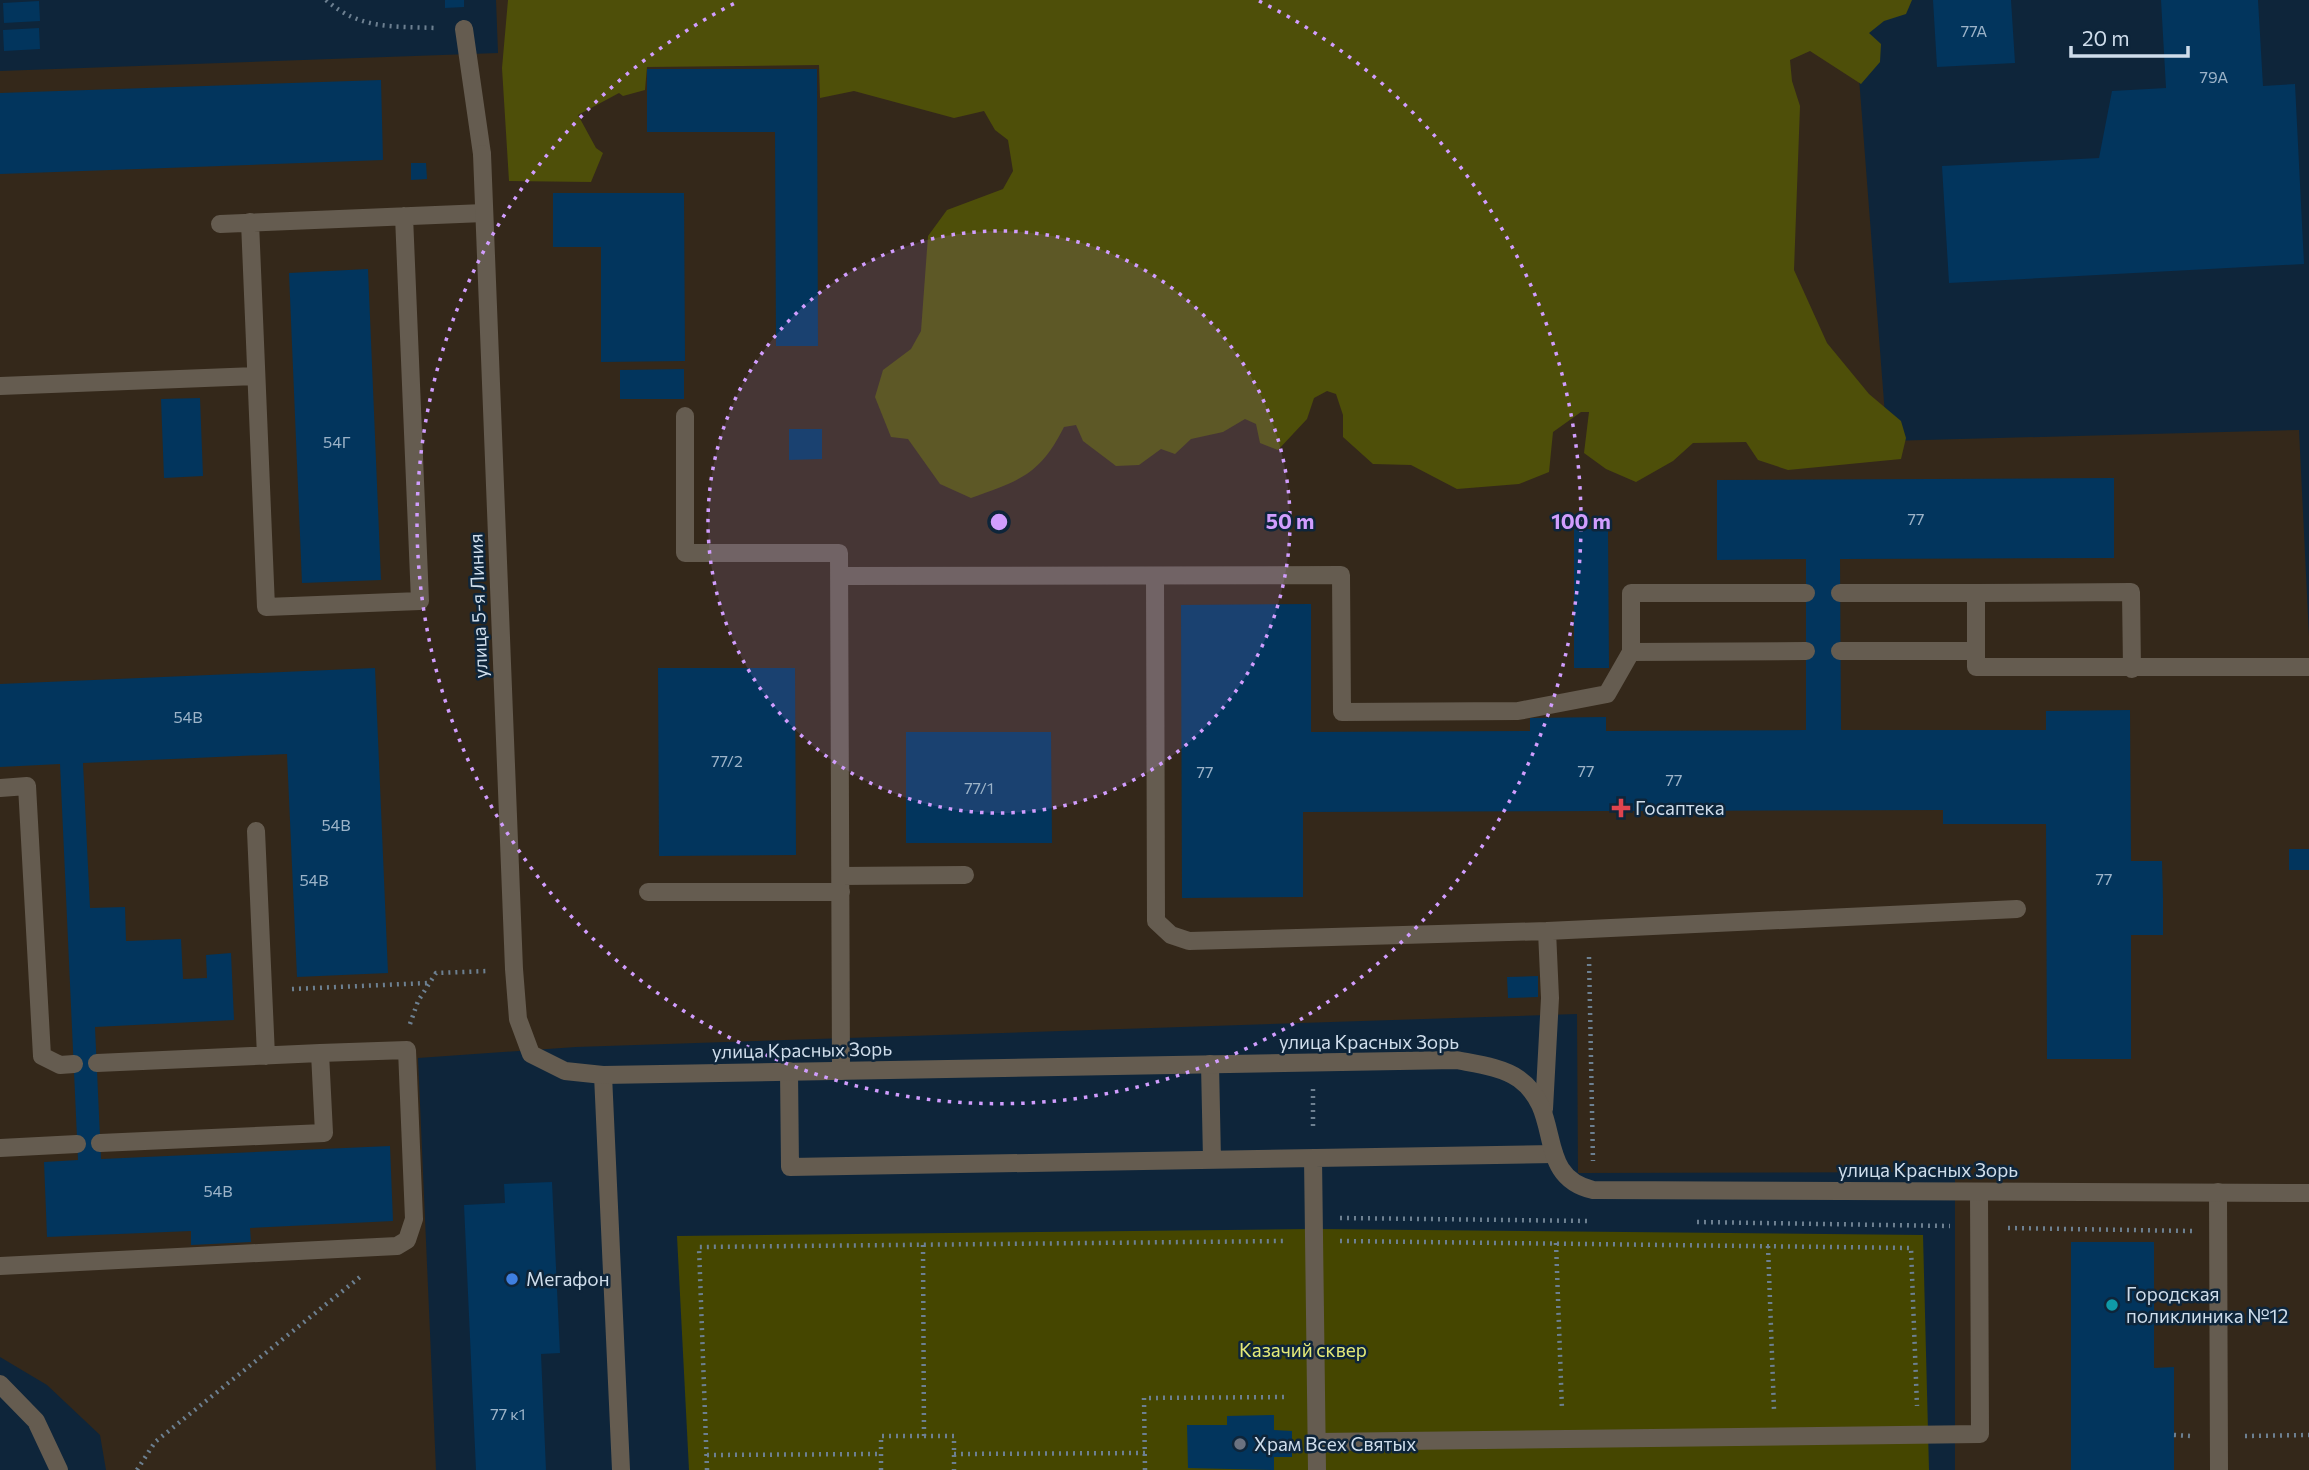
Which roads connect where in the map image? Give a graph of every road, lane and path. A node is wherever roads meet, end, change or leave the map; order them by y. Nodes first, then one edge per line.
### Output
1 (326, 0) edge
2 (464, 29) joint
3 (484, 213) junction
4 (404, 216) junction
5 (250, 222) junction
6 (220, 223) dead end
7 (256, 376) junction
8 (0, 386) edge
9 (685, 416) dead end
10 (840, 576) junction
11 (1155, 576) junction
12 (1806, 593) dead end
13 (1840, 593) dead end
14 (1976, 593) junction
15 (1806, 651) dead end
16 (1840, 651) dead end
17 (1976, 651) junction
18 (1631, 652) junction
19 (2309, 667) edge
20 (2132, 669) junction
21 (0, 788) edge
22 (256, 831) dead end
23 (965, 875) dead end
24 (841, 884) junction
25 (648, 892) dead end
26 (2017, 909) dead end
27 (1589, 930) junction
28 (1547, 931) junction
29 (514, 970) junction
30 (428, 983) junction
31 (263, 990) junction
32 (407, 1049) junction
33 (320, 1053) junction
34 (531, 1054) joint
35 (266, 1056) junction
36 (97, 1063) dead end
37 (1312, 1063) junction
38 (1210, 1064) junction
39 (74, 1065) dead end
40 (841, 1071) junction
41 (789, 1072) junction
42 (603, 1075) junction
43 (1544, 1109) junction
44 (100, 1143) dead end
45 (77, 1144) dead end
46 (0, 1147) edge
47 (1554, 1154) junction
48 (1313, 1158) junction
49 (1212, 1160) junction
50 (1593, 1190) junction
51 (1979, 1192) junction
52 (2218, 1192) junction
53 (2309, 1193) edge
54 (1314, 1218) junction
55 (1392, 1219) dead end
56 (1979, 1226) junction
57 (2194, 1231) dead end
58 (1315, 1240) junction
59 (1556, 1243) junction
60 (923, 1245) junction
61 (1768, 1246) junction
62 (0, 1266) edge
63 (365, 1273) dead end
64 (0, 1384) edge
65 (1316, 1396) junction
66 (2309, 1435) edge
67 (924, 1436) junction
68 (1918, 1436) junction
69 (2219, 1436) junction
70 (1774, 1437) junction
71 (1563, 1440) junction
72 (1317, 1442) junction
73 (1145, 1453) junction
74 (881, 1454) junction
75 (954, 1454) junction
76 (707, 1455) junction
77 (59, 1470) edge
78 (137, 1470) edge
79 (621, 1470) edge
80 (707, 1470) edge
81 (881, 1470) edge
82 (954, 1470) edge
83 (1145, 1470) edge
84 (1317, 1470) edge
85 (2219, 1470) edge

1 - 2 path
2 - 3 street, улица 5-я Линия
3 - 4 street
3 - 29 street, улица 5-я Линия
4 - 5 street
4 - 7 street
5 - 6 street
5 - 7 street
7 - 8 street
9 - 10 street
10 - 11 street
10 - 24 street
11 - 18 street
11 - 28 street
12 - 18 street
13 - 14 street
14 - 17 street
14 - 20 street
15 - 18 street
16 - 17 street
17 - 20 street
19 - 20 street
21 - 39 street
22 - 31 street
23 - 24 street
24 - 25 street
24 - 40 street
26 - 27 street
27 - 28 street
27 - 50 path
28 - 43 street
29 - 30 path
29 - 34 street, улица 5-я Линия
30 - 31 path
30 - 32 path
31 - 35 street
32 - 33 street
32 - 62 street
33 - 35 street
33 - 44 street
34 - 42 street, улица Красных Зорь
35 - 36 street
37 - 38 street, улица Красных Зорь
37 - 43 street, улица Красных Зорь
37 - 48 path
38 - 40 street, улица Красных Зорь
38 - 49 street
40 - 41 street, улица Красных Зорь
41 - 42 street, улица Красных Зорь
41 - 49 street
42 - 79 street
43 - 47 street, улица Красных Зорь
45 - 46 street
47 - 48 street
47 - 50 street, улица Красных Зорь
48 - 49 street
48 - 54 street
50 - 51 street, улица Красных Зорь
51 - 52 street, улица Красных Зорь
51 - 56 street
52 - 53 street, улица Красных Зорь
52 - 69 street
54 - 55 path
54 - 58 street
56 - 57 path
56 - 68 street
58 - 59 path
58 - 60 path
58 - 65 street
59 - 61 path
59 - 71 path
60 - 67 path
60 - 76 path
61 - 68 path
61 - 70 path
63 - 78 path
64 - 77 street
65 - 72 street
65 - 73 path
66 - 69 path
67 - 74 path
67 - 75 path
68 - 70 street
69 - 85 street
70 - 71 street
71 - 72 street
72 - 84 street
73 - 75 path
73 - 83 path
74 - 76 path
74 - 81 path
75 - 82 path
76 - 80 path

